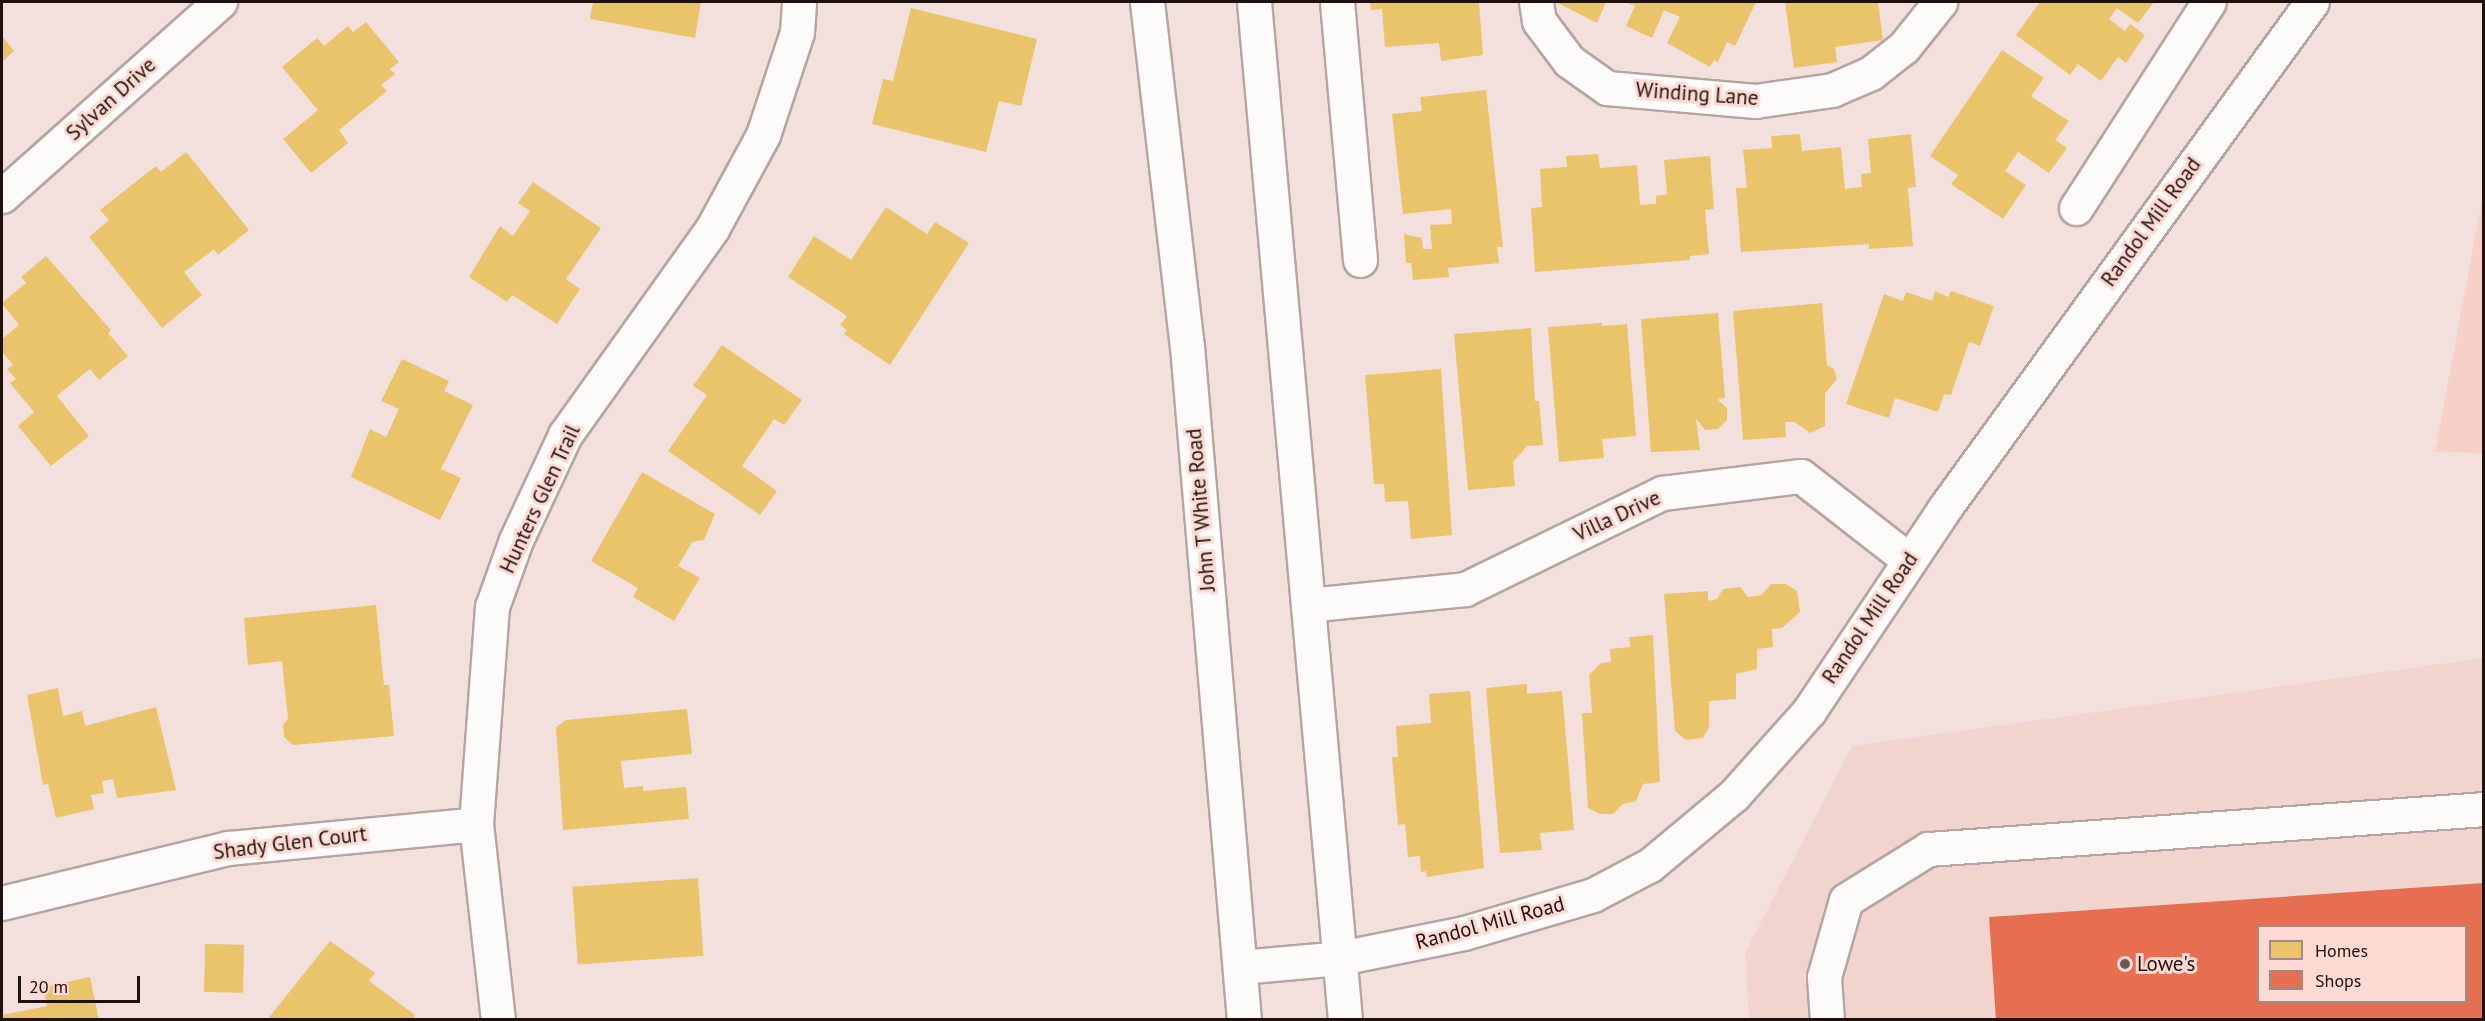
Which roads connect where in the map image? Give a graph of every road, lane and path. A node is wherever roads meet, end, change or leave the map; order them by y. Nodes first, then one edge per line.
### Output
1 (220, 2) edge
2 (799, 2) edge
3 (1147, 2) edge
4 (1254, 2) edge
5 (1336, 2) edge
6 (1536, 2) edge
7 (1940, 2) edge
8 (2209, 2) edge
9 (2312, 2) edge
10 (2, 196) edge
11 (2076, 208) dead end
12 (1360, 260) dead end
13 (1909, 560) junction
14 (1308, 605) junction
15 (2484, 809) edge
16 (476, 824) junction
17 (2, 903) edge
18 (1340, 958) junction
19 (1240, 967) junction
20 (498, 1020) edge
21 (1244, 1020) edge
22 (1345, 1020) edge
23 (1827, 1020) edge

1 - 10 street, Sylvan Drive
2 - 16 street, Hunters Glen Trail
3 - 19 street, John T White Road
4 - 14 street
5 - 12 street
6 - 7 street, Winding Lane
8 - 11 street
9 - 13 street, Randol Mill Road
13 - 14 street, Villa Drive
13 - 18 street, Randol Mill Road
14 - 18 street
15 - 23 street
16 - 17 street, Shady Glen Court
16 - 20 street, Hunters Glen Trail
18 - 19 street, Randol Mill Road
18 - 22 street
19 - 21 street, John T White Road

